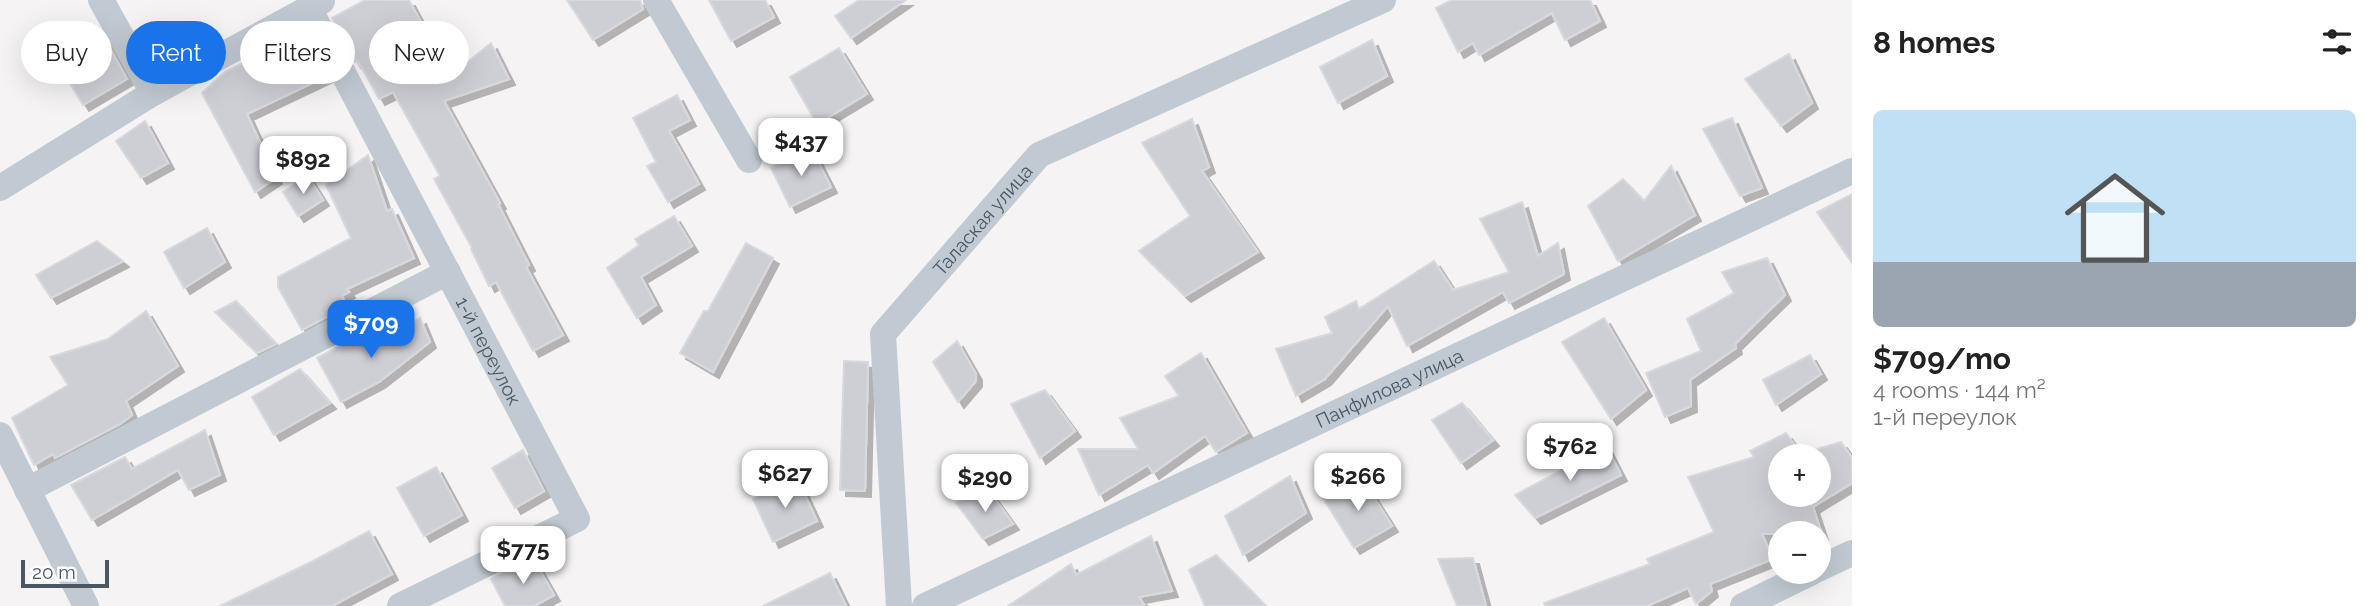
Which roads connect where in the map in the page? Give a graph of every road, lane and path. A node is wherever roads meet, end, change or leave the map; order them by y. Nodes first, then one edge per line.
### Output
1 (101, 0) edge
2 (656, 0) edge
3 (1383, 0) edge
4 (316, 4) edge
5 (153, 93) junction
6 (749, 160) dead end
7 (1852, 171) edge
8 (0, 188) edge
9 (448, 272) junction
10 (0, 435) edge
11 (27, 490) junction
12 (1852, 553) edge
13 (1831, 563) edge
14 (1788, 584) edge
15 (86, 606) edge
16 (400, 606) edge
17 (899, 606) edge
18 (925, 606) edge
19 (1743, 606) edge

1 - 5 street
2 - 6 street
3 - 17 street, Талаская улица
4 - 5 street
4 - 9 street, 1-й переулок
5 - 8 street
7 - 18 street, Панфилова улица
9 - 11 street
9 - 16 street, 1-й переулок
10 - 11 street
11 - 15 street
12 - 13 street
14 - 19 street

